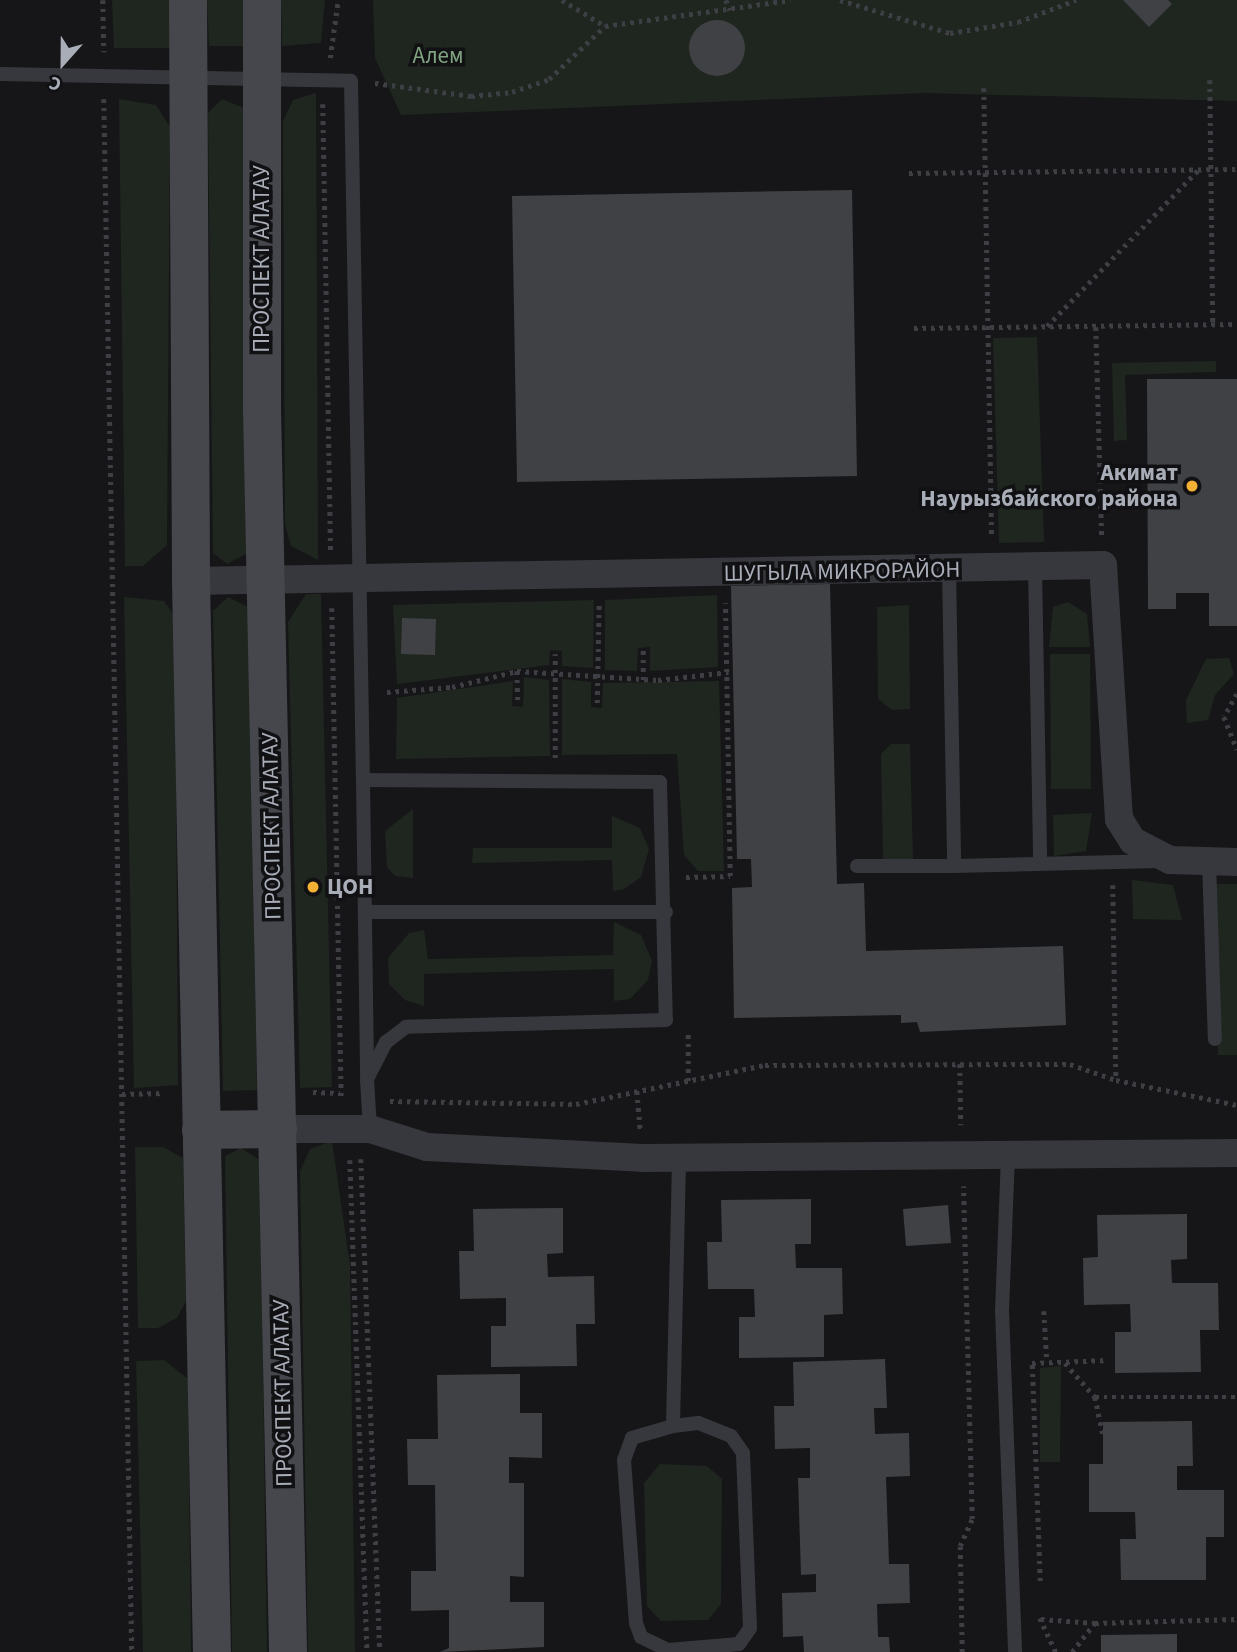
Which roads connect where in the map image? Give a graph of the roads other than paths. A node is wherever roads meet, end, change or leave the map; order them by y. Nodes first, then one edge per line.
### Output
1 (188, 0) edge
2 (262, 0) edge
3 (0, 74) edge
4 (190, 78) junction
5 (262, 79) junction
6 (1035, 566) junction
7 (949, 569) junction
8 (191, 581) junction
9 (267, 581) junction
10 (359, 581) junction
11 (363, 780) junction
12 (1170, 860) junction
13 (1209, 862) junction
14 (1237, 862) edge
15 (1040, 863) junction
16 (857, 866) dead end
17 (954, 866) junction
18 (367, 912) junction
19 (666, 912) junction
20 (1215, 1039) dead end
21 (367, 1079) junction
22 (278, 1129) junction
23 (359, 1129) junction
24 (201, 1130) junction
25 (1237, 1153) edge
26 (1008, 1155) junction
27 (679, 1156) junction
28 (673, 1426) junction
29 (212, 1652) edge
30 (288, 1652) edge
31 (690, 1652) edge
32 (1015, 1652) edge

1 - 4 main road
2 - 5 main road, ПРОСПЕКТ АЛАТАУ
3 - 4 lane
4 - 5 lane
4 - 8 main road
5 - 9 main road, ПРОСПЕКТ АЛАТАУ
5 - 10 lane
6 - 7 street, ШУГЫЛА МИКРОРАЙОН
6 - 12 street, ШУГЫЛА МИКРОРАЙОН
6 - 15 lane
7 - 10 street, ШУГЫЛА МИКРОРАЙОН
7 - 17 lane
8 - 9 street, ШУГЫЛА МИКРОРАЙОН
8 - 24 main road
9 - 10 street, ШУГЫЛА МИКРОРАЙОН
9 - 22 main road, ПРОСПЕКТ АЛАТАУ
10 - 11 lane
11 - 18 lane
11 - 19 lane
12 - 13 street
12 - 15 lane
13 - 14 street
13 - 20 lane
15 - 17 lane
16 - 17 lane
18 - 19 lane
18 - 21 lane
19 - 21 lane
21 - 23 lane
22 - 23 street
22 - 24 main road
22 - 30 main road, ПРОСПЕКТ АЛАТАУ
23 - 27 street
24 - 29 main road
25 - 26 street
26 - 27 street
26 - 32 lane
27 - 28 lane
28 - 31 lane
28 - 31 lane

